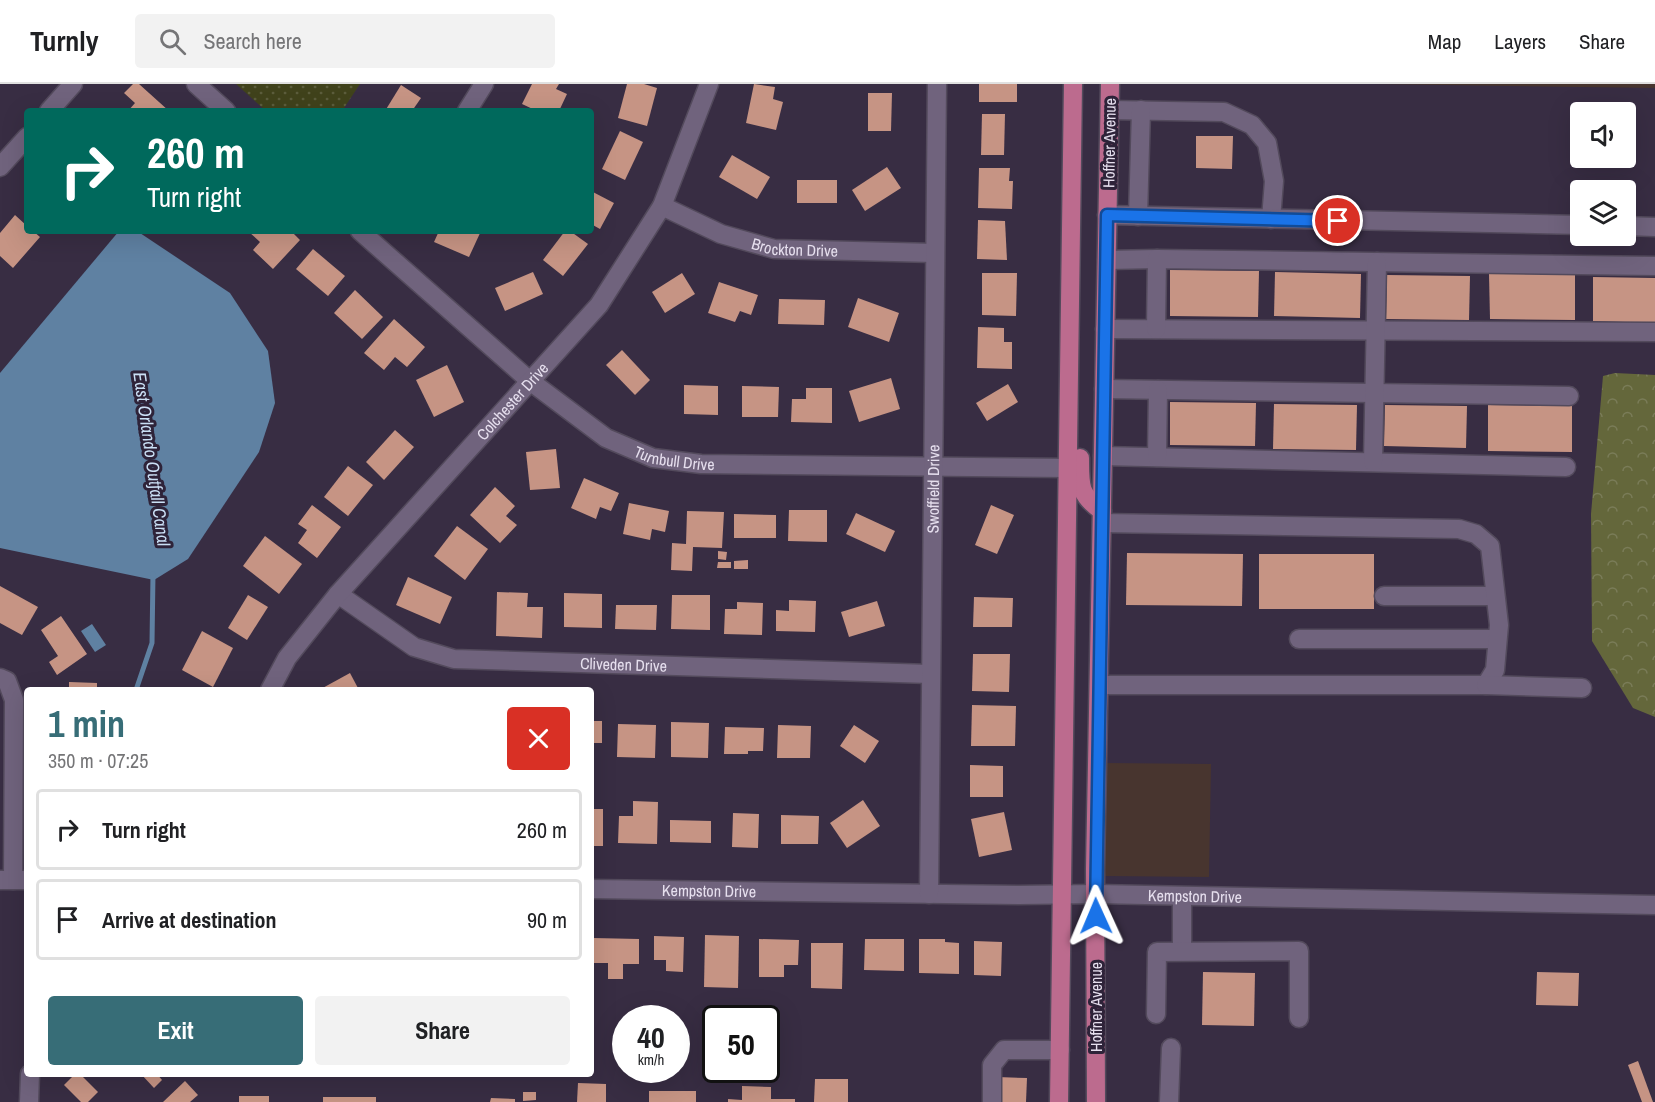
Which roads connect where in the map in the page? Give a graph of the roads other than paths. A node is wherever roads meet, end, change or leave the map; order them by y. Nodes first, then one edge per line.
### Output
1 (73, 84) edge
2 (196, 84) edge
3 (484, 84) edge
4 (709, 84) edge
5 (937, 84) edge
6 (1073, 84) edge
7 (1110, 84) edge
8 (52, 108) edge
9 (223, 108) edge
10 (469, 108) edge
11 (1110, 110) junction
12 (1141, 110) junction
13 (24, 139) edge
14 (0, 167) edge
15 (662, 206) junction
16 (1107, 215) junction
17 (1138, 216) junction
18 (1271, 219) junction
19 (1570, 225) edge
20 (1636, 226) edge
21 (1655, 226) edge
22 (369, 234) edge
23 (934, 253) junction
24 (1107, 260) junction
25 (1157, 260) junction
26 (1377, 262) junction
27 (1655, 266) edge
28 (1071, 268) junction
29 (1105, 328) junction
30 (1156, 329) junction
31 (1376, 330) junction
32 (1655, 332) edge
33 (530, 381) junction
34 (1104, 389) junction
35 (1158, 390) junction
36 (1374, 393) junction
37 (1569, 396) dead end
38 (1103, 456) junction
39 (1157, 456) junction
40 (1373, 462) junction
41 (932, 466) junction
42 (1566, 466) dead end
43 (1068, 468) junction
44 (1102, 517) junction
45 (338, 594) junction
46 (1384, 596) dead end
47 (1496, 596) junction
48 (1299, 639) dead end
49 (1497, 639) junction
50 (930, 674) junction
51 (0, 678) edge
52 (1099, 685) junction
53 (1485, 685) junction
54 (272, 687) edge
55 (1582, 688) dead end
56 (13, 880) edge
57 (594, 889) edge
58 (929, 894) junction
59 (1062, 894) junction
60 (1096, 894) junction
61 (1182, 897) junction
62 (1655, 905) edge
63 (1182, 951) junction
64 (1156, 1014) dead end
65 (1299, 1018) dead end
66 (1171, 1048) dead end
67 (1060, 1050) junction
68 (30, 1077) edge
69 (29, 1102) edge
70 (992, 1102) edge
71 (1059, 1102) edge
72 (1096, 1102) edge
73 (1169, 1102) edge

1 - 8 street
2 - 9 street
3 - 10 street
4 - 15 street, Colchester Drive
5 - 23 street, Swoffield Drive
6 - 28 main road
7 - 11 main road, Hoffner Avenue
11 - 12 street
11 - 16 main road, Hoffner Avenue
12 - 17 street
12 - 18 street
13 - 14 street
15 - 23 street, Brockton Drive
15 - 33 street, Colchester Drive
16 - 17 street
16 - 24 main road, Hoffner Avenue
17 - 18 street
18 - 19 street
20 - 21 street
22 - 33 street, Turnbull Drive
23 - 41 street, Swoffield Drive
24 - 25 street
24 - 29 main road, Hoffner Avenue
25 - 26 street
25 - 30 street
26 - 27 street
26 - 31 street
28 - 43 main road
28 - 44 main road
29 - 30 street
29 - 34 main road, Hoffner Avenue
30 - 31 street
31 - 32 street
31 - 36 street
33 - 41 street, Turnbull Drive
33 - 45 street, Colchester Drive
34 - 35 street
34 - 38 main road, Hoffner Avenue
35 - 36 street
35 - 39 street
36 - 37 street
36 - 40 street
38 - 39 street
38 - 44 main road, Hoffner Avenue
39 - 40 street
40 - 42 street
41 - 43 street, Turnbull Drive
41 - 50 street, Swoffield Drive
43 - 59 main road
44 - 47 street
44 - 52 main road, Hoffner Avenue
45 - 50 street, Cliveden Drive
45 - 54 street, Colchester Drive
46 - 47 street
47 - 49 street
48 - 49 street
49 - 53 street
50 - 58 street, Swoffield Drive
51 - 56 street
52 - 53 street
52 - 60 main road, Hoffner Avenue
53 - 55 street
57 - 58 street, Kempston Drive
58 - 59 street, Kempston Drive
59 - 60 street, Kempston Drive
59 - 67 main road
60 - 61 street, Kempston Drive
60 - 72 main road, Hoffner Avenue
61 - 62 street, Kempston Drive
61 - 63 street
63 - 64 street
63 - 65 street
66 - 73 street
67 - 70 street
67 - 71 main road
68 - 69 street

